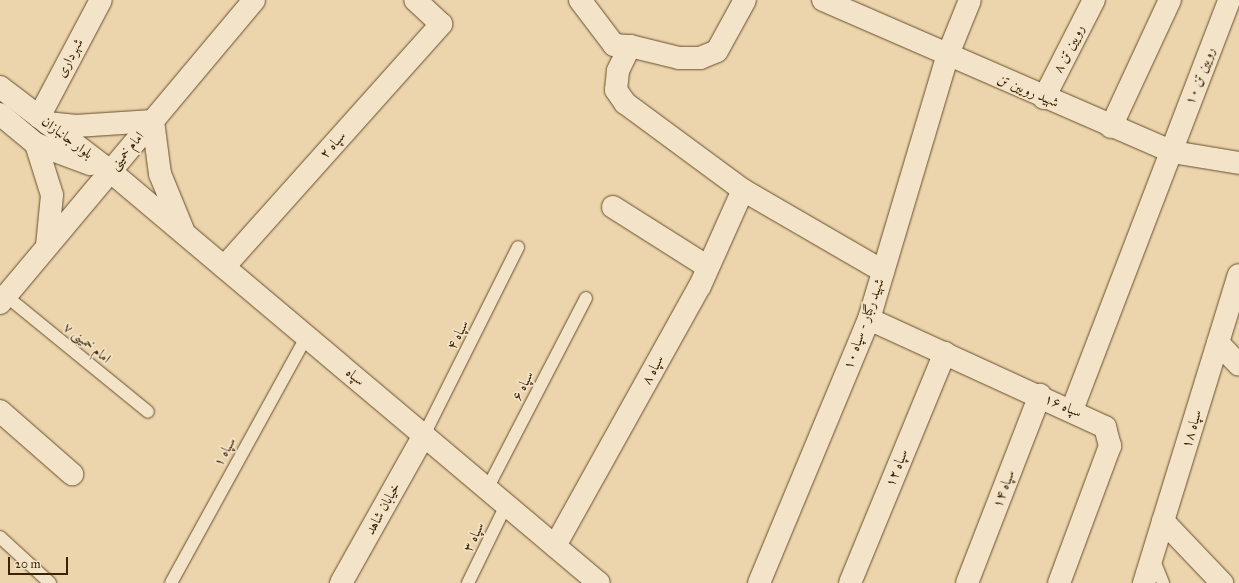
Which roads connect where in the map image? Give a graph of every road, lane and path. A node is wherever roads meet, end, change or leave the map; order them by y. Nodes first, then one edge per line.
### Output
1 (101, 0) edge
2 (254, 0) edge
3 (415, 0) edge
4 (580, 0) edge
5 (745, 0) edge
6 (823, 0) edge
7 (970, 0) edge
8 (1094, 0) edge
9 (1170, 0) edge
10 (1229, 0) edge
11 (630, 46) junction
12 (947, 57) junction
13 (0, 87) edge
14 (1044, 98) junction
15 (0, 114) edge
16 (43, 120) junction
17 (153, 121) junction
18 (1111, 126) junction
19 (36, 144) junction
20 (1172, 152) junction
21 (1239, 163) edge
22 (110, 171) junction
23 (743, 190) junction
24 (613, 207) dead end
25 (184, 233) junction
26 (47, 247) junction
27 (518, 247) dead end
28 (224, 267) junction
29 (708, 267) junction
30 (883, 271) junction
31 (1239, 275) edge
32 (586, 298) dead end
33 (3, 299) edge
34 (868, 319) junction
35 (307, 336) junction
36 (1218, 343) junction
37 (945, 353) junction
38 (1239, 365) edge
39 (1040, 395) junction
40 (1072, 410) junction
41 (0, 411) edge
42 (148, 412) dead end
43 (424, 435) junction
44 (72, 474) dead end
45 (487, 488) junction
46 (506, 505) junction
47 (1163, 521) junction
48 (0, 537) edge
49 (555, 546) junction
50 (1152, 556) junction
51 (50, 583) edge
52 (170, 583) edge
53 (341, 583) edge
54 (468, 583) edge
55 (599, 583) edge
56 (759, 583) edge
57 (850, 583) edge
58 (967, 583) edge
59 (1058, 583) edge
60 (1144, 583) edge
61 (1163, 583) edge
62 (1222, 583) edge

1 - 16 street, شهرداری
2 - 17 street, امام خمینی
3 - 28 street, سپاه ۲
4 - 11 street
5 - 11 street
6 - 12 street, شهید رویین تن
7 - 12 street, شهید رگبار - سپاه ۱۰
8 - 14 street, رویین تن ۸
9 - 18 street
10 - 20 street, رویین تن ۱۰
11 - 23 street
12 - 14 street, شهید رویین تن
12 - 30 street, شهید رگبار - سپاه ۱۰
13 - 16 street, بلوار جانبازان
14 - 18 street, شهید رویین تن
15 - 19 street, بلوار جانبازان
16 - 17 street
16 - 22 street, بلوار جانبازان
17 - 22 street, امام خمینی
17 - 25 street
18 - 20 street, شهید رویین تن
19 - 22 street, بلوار جانبازان
19 - 26 street
20 - 21 street, شهید رویین تن
20 - 40 street, رویین تن ۱۰
22 - 25 street, سپاه
22 - 26 street, امام خمینی
23 - 29 street, سپاه ۸
23 - 30 street
24 - 29 street
25 - 28 street, سپاه
26 - 33 street, امام خمینی
27 - 43 lane, سپاه ۴
28 - 35 street, سپاه
29 - 49 street, سپاه ۸
30 - 34 street, شهید رگبار - سپاه ۱۰
31 - 36 street, سپاه ۱۸
32 - 45 lane, سپاه ۶
33 - 42 lane, امام خمینی ۷
34 - 37 street, سپاه ۱۶
34 - 56 street, شهید رگبار - سپاه ۱۰
35 - 43 street, سپاه
35 - 52 lane, سپاه ۱
36 - 38 street
36 - 47 street, سپاه ۱۸
37 - 39 street, سپاه ۱۶
37 - 57 street, سپاه ۱۲
39 - 40 street, سپاه ۱۶
39 - 58 street, سپاه ۱۴
40 - 59 street, سپاه ۱۶
41 - 44 street
43 - 45 street, سپاه
43 - 53 street, خیابان شاهد
45 - 46 street, سپاه
46 - 49 street, سپاه
46 - 54 lane, سپاه ۳
47 - 50 street, سپاه ۱۸
47 - 62 street
48 - 51 lane
49 - 55 street, سپاه
50 - 60 street, سپاه ۱۸
50 - 61 lane

